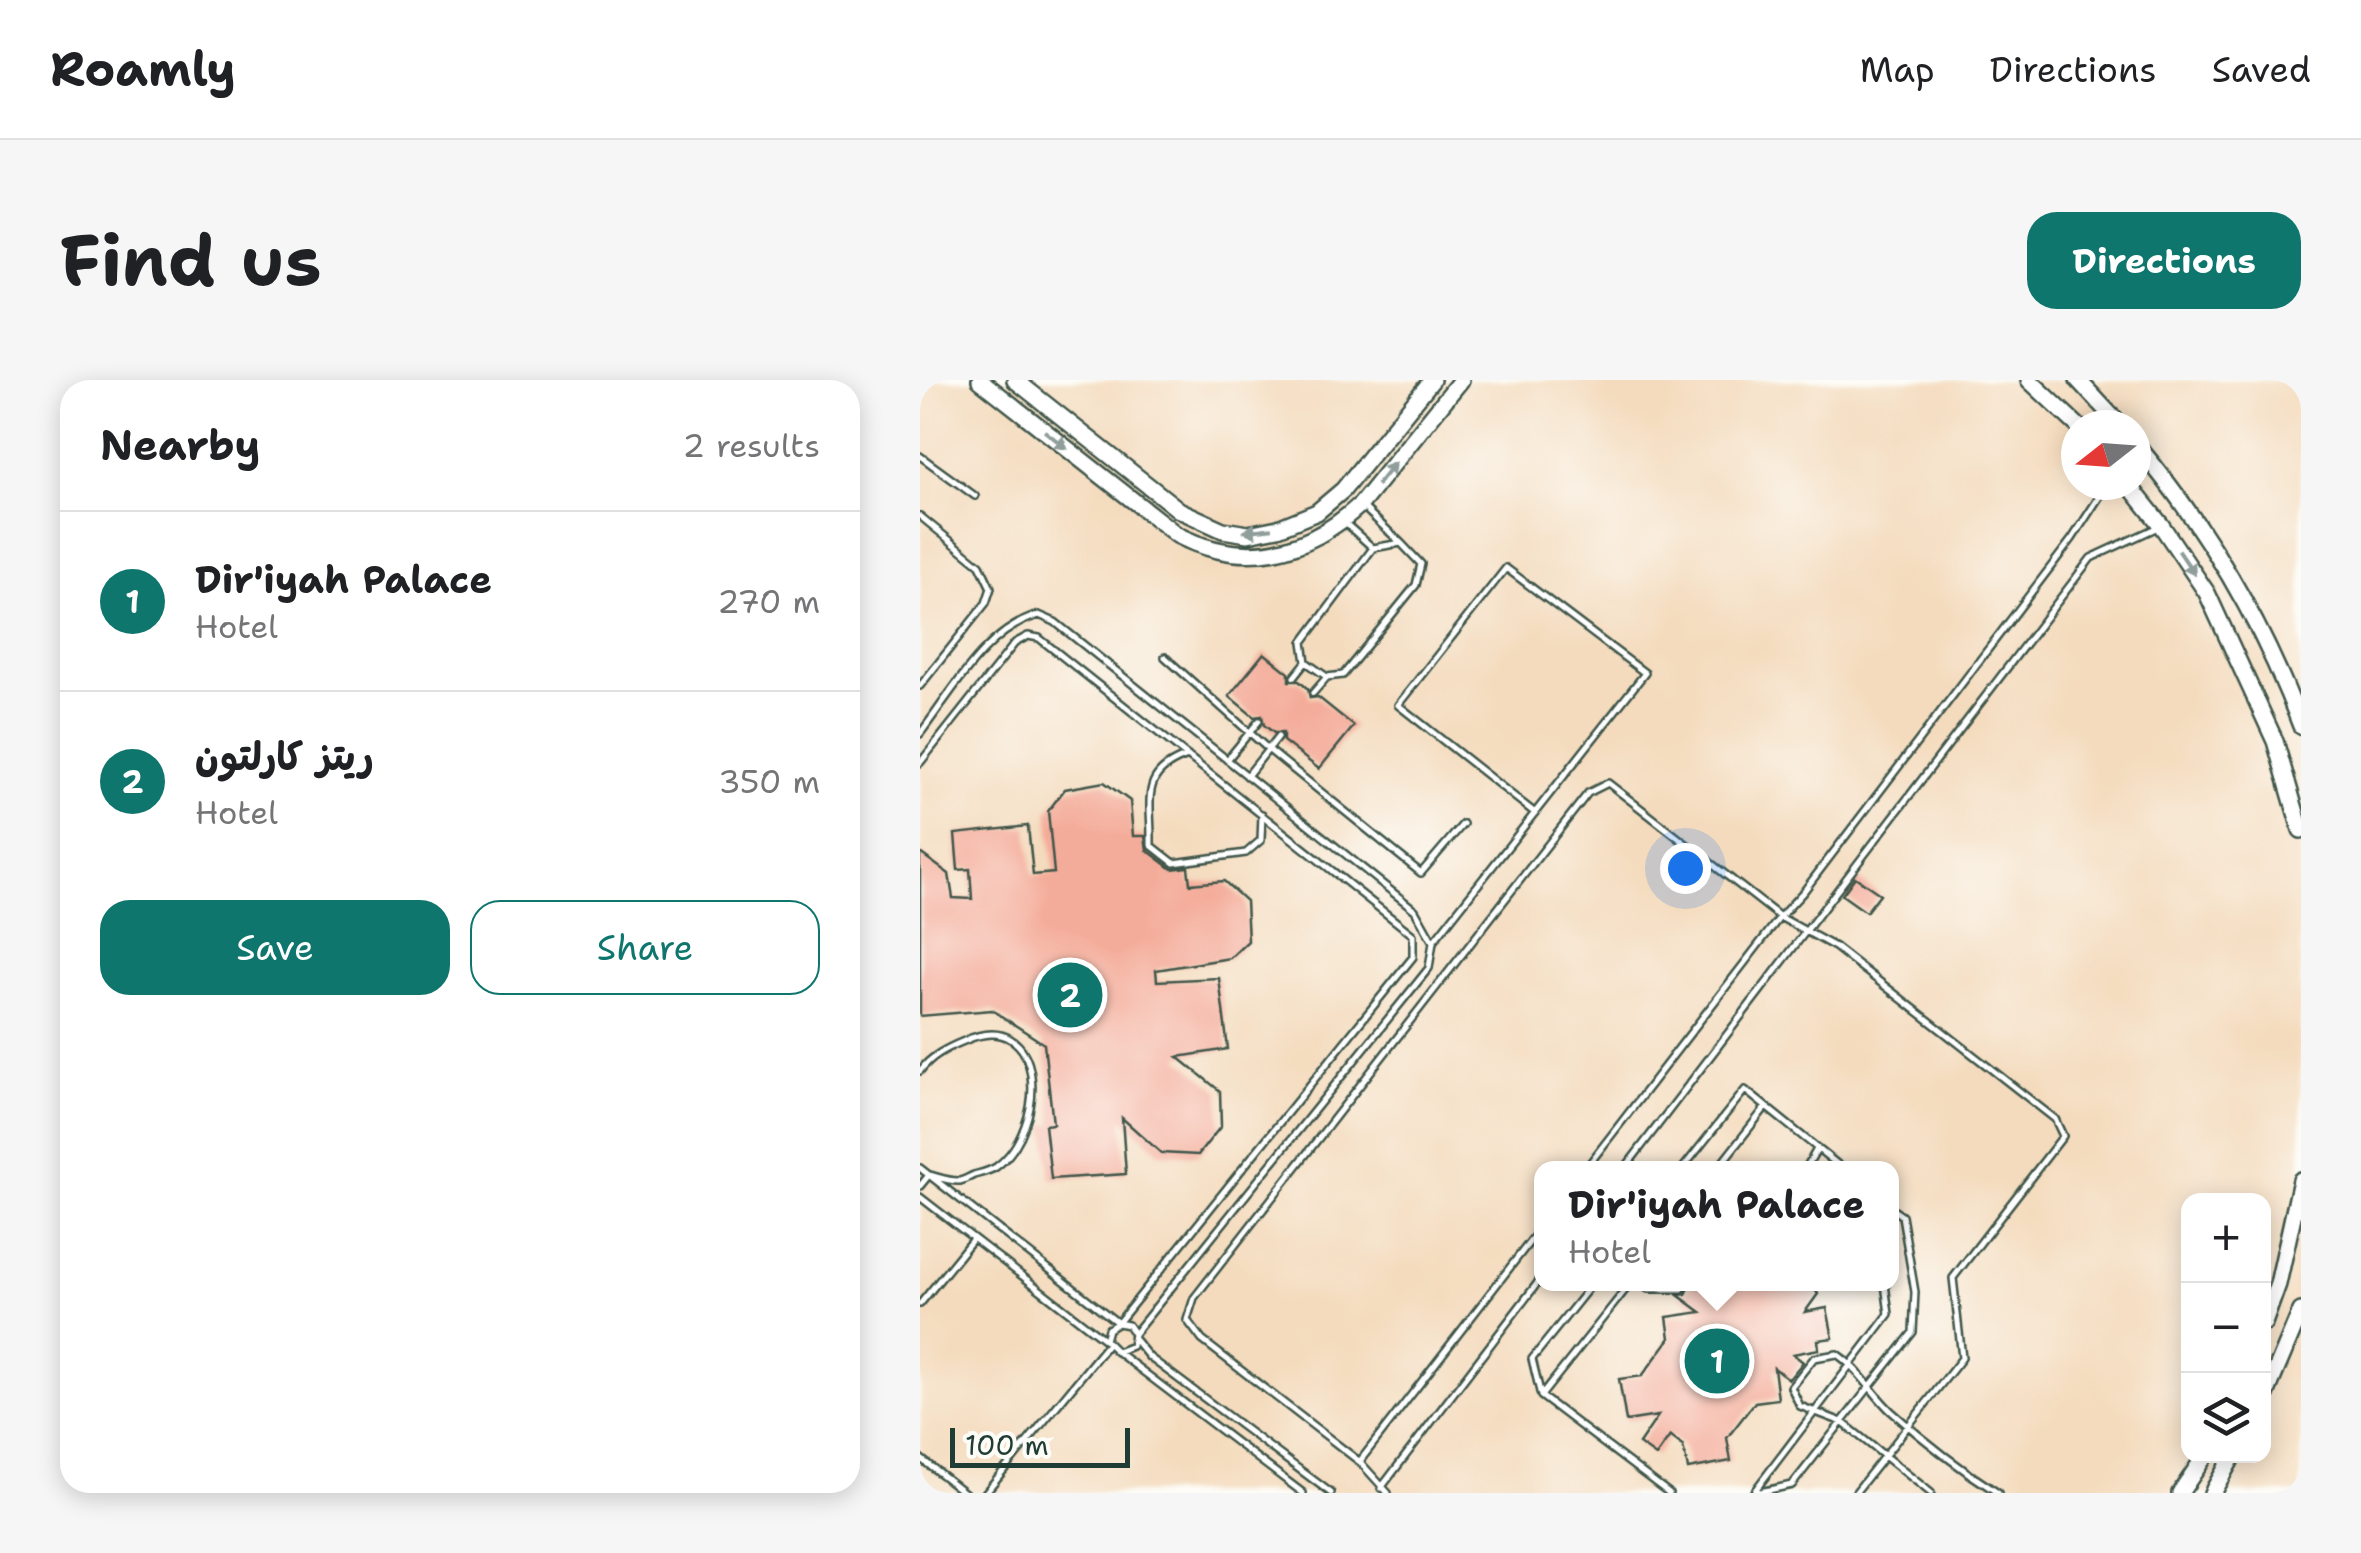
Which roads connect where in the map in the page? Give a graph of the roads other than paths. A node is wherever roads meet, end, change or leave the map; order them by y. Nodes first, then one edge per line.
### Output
1 (980, 380) edge
2 (1016, 380) edge
3 (1432, 380) edge
4 (1461, 380) edge
5 (2029, 380) edge
6 (2078, 380) edge
7 (2106, 410) edge
8 (2061, 411) edge
9 (920, 456) edge
10 (2151, 462) edge
11 (974, 496) dead end
12 (2097, 500) edge
13 (2141, 500) edge
14 (1361, 504) junction
15 (920, 516) edge
16 (1343, 521) junction
17 (2161, 525) junction
18 (1401, 543) junction
19 (1374, 548) junction
20 (1164, 657) dead end
21 (1306, 662) junction
22 (1294, 677) dead end
23 (1327, 677) junction
24 (920, 686) edge
25 (1314, 693) dead end
26 (1259, 721) dead end
27 (2301, 726) edge
28 (1250, 732) junction
29 (920, 734) edge
30 (1278, 736) dead end
31 (1268, 749) junction
32 (1188, 756) junction
33 (1228, 760) junction
34 (920, 762) edge
35 (1247, 776) junction
36 (1534, 813) junction
37 (1262, 814) junction
38 (1463, 824) dead end
39 (2301, 830) edge
40 (1780, 918) junction
41 (1806, 931) junction
42 (1432, 942) junction
43 (920, 1071) edge
44 (1766, 1107) junction
45 (1817, 1148) junction
46 (1591, 1161) edge
47 (1630, 1161) edge
48 (1690, 1161) edge
49 (1724, 1161) edge
50 (1810, 1161) edge
51 (1833, 1161) edge
52 (920, 1168) edge
53 (929, 1175) junction
54 (2301, 1180) edge
55 (920, 1186) edge
56 (920, 1197) edge
57 (1899, 1214) edge
58 (1902, 1216) junction
59 (1899, 1218) edge
60 (1534, 1236) edge
61 (972, 1240) junction
62 (1534, 1287) edge
63 (1586, 1291) edge
64 (1624, 1291) edge
65 (1886, 1291) edge
66 (920, 1304) edge
67 (2271, 1304) edge
68 (2301, 1311) edge
69 (1118, 1323) junction
70 (1135, 1337) junction
71 (1106, 1342) junction
72 (1117, 1352) junction
73 (1851, 1364) junction
74 (2271, 1382) edge
75 (1868, 1389) junction
76 (1541, 1396) junction
77 (1813, 1414) junction
78 (1842, 1422) junction
79 (1910, 1426) junction
80 (1886, 1457) junction
81 (920, 1458) edge
82 (1360, 1462) junction
83 (2200, 1463) edge
84 (2229, 1463) edge
85 (1381, 1488) junction
86 (965, 1493) edge
87 (985, 1493) edge
88 (1303, 1493) edge
89 (1331, 1493) edge
90 (1388, 1493) edge
91 (1669, 1493) edge
92 (1754, 1493) edge
93 (1856, 1493) edge
94 (1931, 1493) edge
95 (1998, 1493) edge
96 (2180, 1493) edge
97 (2212, 1493) edge

1 -> 16 street
3 -> 2 street
14 -> 4 street
5 - 8 street
6 - 7 street
9 - 11 lane
10 - 27 street
12 - 40 lane
13 - 17 street
14 - 16 street
14 - 18 lane
15 - 24 lane
16 - 19 lane
17 -> 39 street
17 - 41 lane
18 - 19 lane
18 - 23 lane
19 - 21 lane
20 - 28 lane
21 - 22 lane
21 - 23 lane
23 - 25 lane
26 - 28 lane
28 - 31 lane
28 - 33 lane
29 - 33 lane
30 - 31 lane
31 - 35 lane
31 - 38 lane
32 - 34 lane
32 - 37 lane
32 - 37 lane
33 - 35 lane
35 - 42 lane
36 - 36 lane
36 - 42 lane
37 - 69 lane
40 - 41 lane
40 - 46 lane
40 - 82 lane
41 - 47 lane
41 - 79 lane
42 - 70 lane
43 - 53 lane
44 - 45 lane
44 - 48 lane
44 - 49 lane
45 - 50 lane
45 - 51 lane
52 - 53 lane
53 - 55 lane
53 - 69 lane
54 - 67 street
56 - 61 lane
57 - 58 lane
58 - 59 lane
58 - 75 lane
60 - 82 lane
61 - 66 lane
61 - 71 lane
62 - 85 lane
63 - 76 lane
64 - 76 lane
65 - 73 lane
68 - 74 street
69 - 70 lane
69 - 71 lane
70 - 72 lane
70 - 89 lane
71 - 72 lane
71 - 87 lane
72 - 88 lane
73 - 75 lane
73 - 77 lane
73 - 77 lane
75 - 78 lane
75 - 79 lane
76 - 91 lane
77 - 78 lane
77 - 92 lane
78 - 80 lane
78 - 92 lane
79 - 80 lane
79 - 95 lane
80 - 93 lane
80 - 94 lane
81 - 86 lane
82 - 85 lane
83 - 96 street
84 - 97 street
85 - 90 lane

